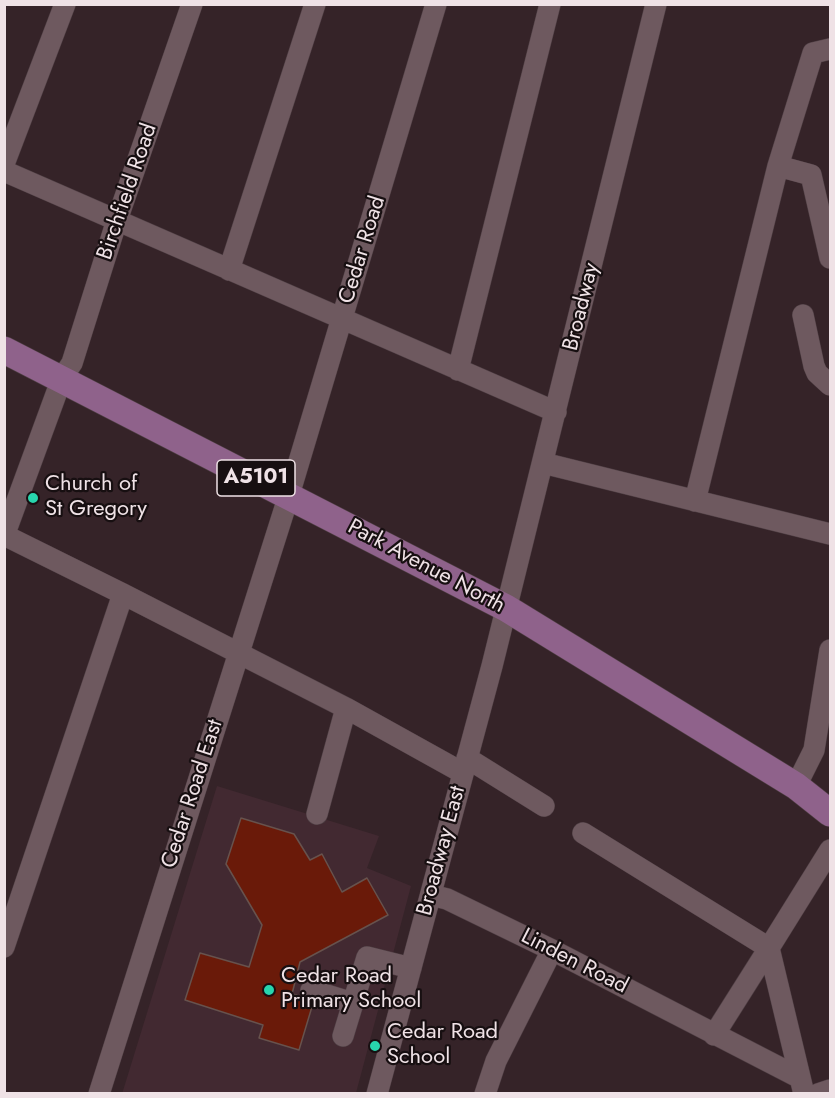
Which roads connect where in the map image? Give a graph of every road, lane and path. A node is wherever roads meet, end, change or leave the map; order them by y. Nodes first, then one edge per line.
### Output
1 (65, 4) edge
2 (192, 4) edge
3 (315, 4) edge
4 (436, 4) edge
5 (550, 4) edge
6 (657, 4) edge
7 (831, 49) edge
8 (4, 164) edge
9 (778, 166) junction
10 (4, 171) edge
11 (117, 220) junction
12 (831, 258) edge
13 (230, 270) junction
14 (803, 315) dead end
15 (342, 318) junction
16 (4, 350) edge
17 (458, 370) junction
18 (62, 378) junction
19 (831, 385) edge
20 (556, 412) junction
21 (543, 463) junction
22 (290, 495) junction
23 (695, 501) junction
24 (831, 534) edge
25 (5, 536) edge
26 (123, 594) junction
27 (506, 608) junction
28 (238, 653) junction
29 (830, 653) edge
30 (346, 708) junction
31 (465, 766) junction
32 (796, 786) junction
33 (544, 806) dead end
34 (831, 813) edge
35 (317, 814) dead end
36 (583, 833) dead end
37 (831, 850) edge
38 (431, 895) junction
39 (4, 947) edge
40 (769, 948) junction
41 (552, 950) junction
42 (411, 968) junction
43 (311, 990) dead end
44 (353, 1003) junction
45 (714, 1035) junction
46 (343, 1036) dead end
47 (802, 1086) edge
48 (831, 1090) edge
49 (99, 1094) edge
50 (377, 1094) edge
51 (485, 1094) edge
52 (818, 1094) edge

1 - 8 street
2 - 11 street, Birchfield Road
3 - 13 street
4 - 15 street, Cedar Road
5 - 17 street
6 - 20 street, Broadway
7 - 9 street
9 - 12 street
9 - 23 street
10 - 11 street
11 - 13 street
11 - 18 street, Birchfield Road
13 - 15 street
14 - 19 street
15 - 17 street
15 - 22 street, Cedar Road
16 - 18 main road, Park Avenue North / A5101
17 - 20 street
18 - 22 main road, Park Avenue North / A5101
18 - 25 street, Birchfield Road
20 - 21 street, Broadway
21 - 23 street
21 - 27 street, Broadway
22 - 27 main road, Park Avenue North / A5101
22 - 28 street, Cedar Road East
23 - 24 street
25 - 26 street
26 - 28 street
26 - 39 street
27 - 31 street, Broadway East
27 - 32 main road, Park Avenue North / A5101
28 - 30 street
28 - 49 street, Cedar Road East
29 - 32 street
30 - 31 street
30 - 35 street
31 - 33 street
31 - 38 street, Broadway East
32 - 34 main road, Park Avenue North / A5101
36 - 40 street
37 - 40 street
38 - 41 street, Linden Road
38 - 42 street, Broadway East
40 - 45 street
40 - 47 street
41 - 45 street, Linden Road
41 - 51 street
42 - 44 street
42 - 50 street, Broadway East
43 - 44 street
44 - 46 street
45 - 47 street, Linden Road
48 - 52 street

